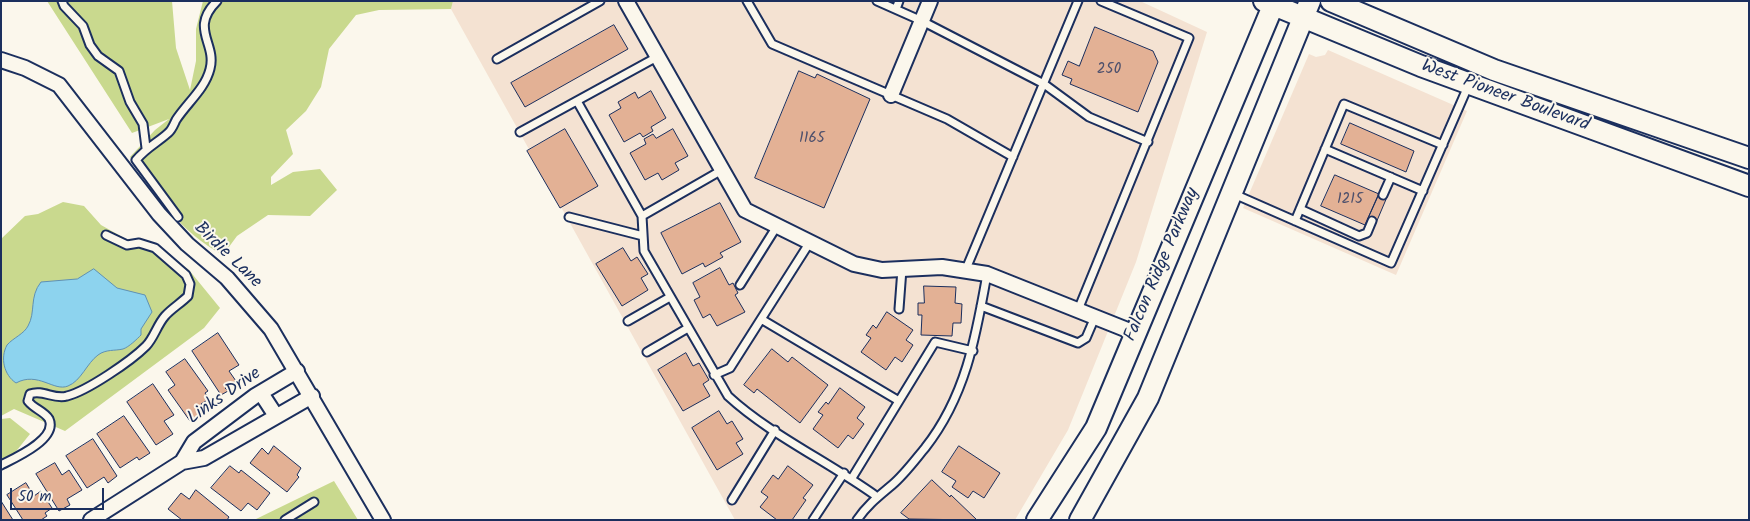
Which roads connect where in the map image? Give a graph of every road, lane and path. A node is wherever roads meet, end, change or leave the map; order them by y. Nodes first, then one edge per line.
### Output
1 (62, 1) edge
2 (217, 1) edge
3 (600, 1) edge
4 (626, 1) edge
5 (747, 1) edge
6 (877, 1) edge
7 (899, 1) edge
8 (930, 1) edge
9 (1078, 1) edge
10 (1101, 1) edge
11 (1331, 1) edge
12 (1271, 2) edge
13 (896, 9) junction
14 (1307, 9) edge
15 (922, 21) junction
16 (658, 57) junction
17 (497, 59) dead end
18 (2, 61) edge
19 (1525, 81) junction
20 (1044, 84) junction
21 (1469, 84) junction
22 (891, 95) junction
23 (577, 100) junction
24 (520, 132) dead end
25 (1148, 142) junction
26 (1443, 145) junction
27 (146, 148) junction
28 (1326, 149) junction
29 (1013, 157) junction
30 (1749, 158) edge
31 (722, 170) junction
32 (1391, 177) junction
33 (1749, 186) edge
34 (1423, 191) junction
35 (1232, 193) junction
36 (1383, 195) dead end
37 (1300, 209) junction
38 (642, 216) junction
39 (178, 217) dead end
40 (569, 217) dead end
41 (1295, 221) junction
42 (1372, 221) dead end
43 (777, 226) junction
44 (106, 235) dead end
45 (644, 236) junction
46 (810, 242) junction
47 (902, 269) junction
48 (966, 269) junction
49 (987, 274) junction
50 (740, 285) dead end
51 (670, 297) junction
52 (981, 306) junction
53 (899, 309) dead end
54 (1078, 310) junction
55 (1095, 317) junction
56 (761, 319) junction
57 (628, 321) dead end
58 (688, 328) junction
59 (1134, 333) junction
60 (973, 351) junction
61 (647, 352) dead end
62 (297, 371) junction
63 (714, 375) junction
64 (261, 392) junction
65 (312, 396) junction
66 (899, 400) junction
67 (276, 416) junction
68 (775, 430) junction
69 (182, 462) junction
70 (1, 465) edge
71 (844, 473) junction
72 (852, 478) junction
73 (876, 496) junction
74 (732, 500) dead end
75 (314, 502) dead end
76 (91, 520) edge
77 (285, 520) edge
78 (384, 520) edge
79 (813, 520) edge
80 (857, 520) edge
81 (1037, 520) edge
82 (1080, 520) edge

1 - 27 lane
2 - 27 lane
3 - 17 lane
4 - 16 street
5 - 22 lane
6 - 13 lane
7 - 13 lane
8 - 15 street
9 - 20 lane
10 - 25 lane
11 - 19 main road, West Pioneer Boulevard
12 - 14 main road, West Pioneer Boulevard
12 - 59 main road, Falcon Ridge Parkway
13 - 15 lane
14 - 21 main road, West Pioneer Boulevard
14 - 35 main road, Falcon Ridge Parkway
15 - 20 lane
15 - 22 street
16 - 23 lane
16 - 31 street
18 - 62 street, Birdie Lane
19 - 21 main road
19 - 30 main road, West Pioneer Boulevard
20 - 25 lane
20 - 29 lane
21 - 26 lane
21 - 33 main road, West Pioneer Boulevard
22 - 29 lane
23 - 24 lane
23 - 38 lane
25 - 54 lane
26 - 28 lane
26 - 34 lane
27 - 39 lane
28 - 32 lane
28 - 37 lane
29 - 48 lane
31 - 38 lane
31 - 43 street
32 - 34 lane
32 - 36 lane
34 - 41 lane
35 - 41 lane
35 - 82 main road, Falcon Ridge Parkway
37 - 41 lane
37 - 42 lane
38 - 45 lane
40 - 45 lane
43 - 46 street
43 - 50 lane
44 - 70 lane
45 - 51 lane
46 - 47 street
46 - 56 lane
47 - 48 street
47 - 53 lane
48 - 49 street
49 - 52 lane
49 - 54 street
51 - 57 lane
51 - 58 lane
52 - 55 lane
52 - 60 lane
54 - 55 street
55 - 59 street
56 - 63 lane
56 - 66 lane
58 - 61 lane
58 - 63 lane
59 - 81 main road, Falcon Ridge Parkway
60 - 66 lane
60 - 73 lane
62 - 64 street, Links Drive
62 - 65 street, Birdie Lane
63 - 68 lane
64 - 67 street
64 - 69 street, Links Drive
65 - 67 street, Links Drive
65 - 78 street, Birdie Lane
66 - 72 lane
67 - 69 street, Links Drive
68 - 71 lane
68 - 74 lane
69 - 76 street, Links Drive
71 - 72 lane
71 - 79 lane
72 - 73 lane
73 - 80 lane
75 - 77 lane

